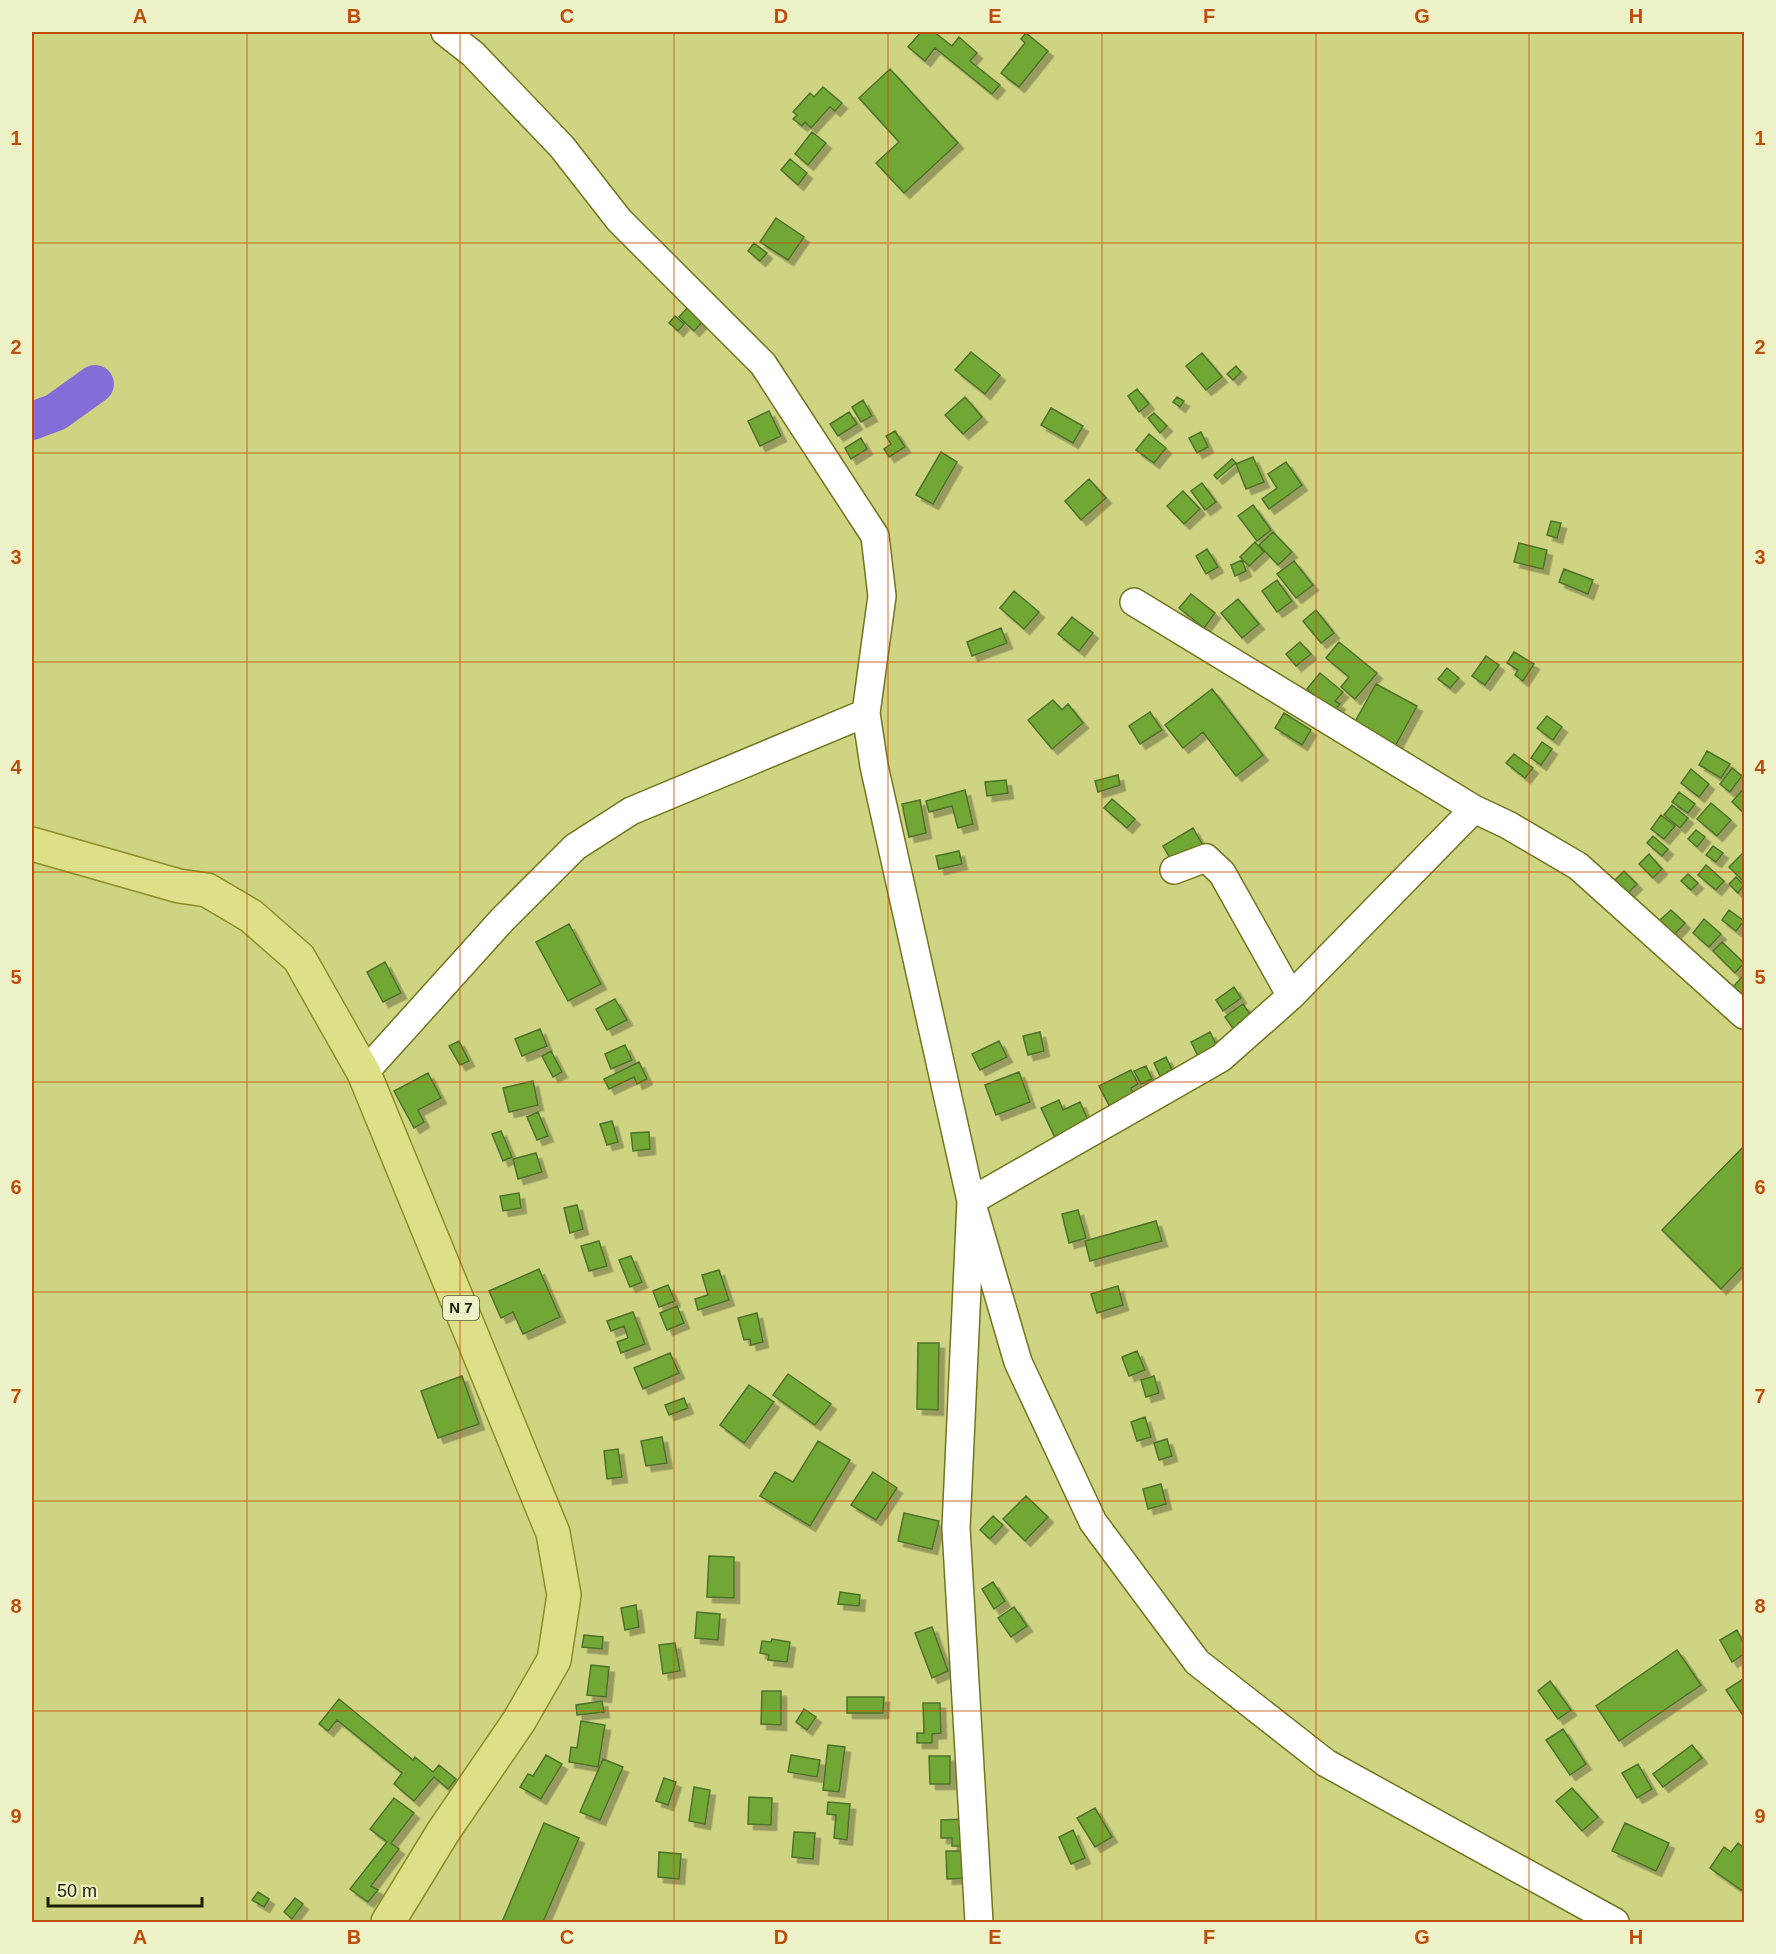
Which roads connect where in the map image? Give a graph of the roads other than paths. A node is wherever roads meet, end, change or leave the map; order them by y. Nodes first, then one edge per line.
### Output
1 (445, 32) edge
2 (1134, 602) dead end
3 (866, 713) junction
4 (1474, 809) junction
5 (32, 844) edge
6 (1174, 870) dead end
7 (1291, 996) junction
8 (1744, 1016) edge
9 (364, 1073) junction
10 (971, 1201) junction
11 (388, 1923) edge
12 (979, 1923) edge
13 (1615, 1923) edge

1 - 3 street
2 - 4 street
3 - 9 street
3 - 10 street
4 - 7 street
4 - 8 street
5 - 9 main road, N 7
6 - 7 street
7 - 10 street
9 - 11 main road, N 7
10 - 12 street
10 - 13 street

